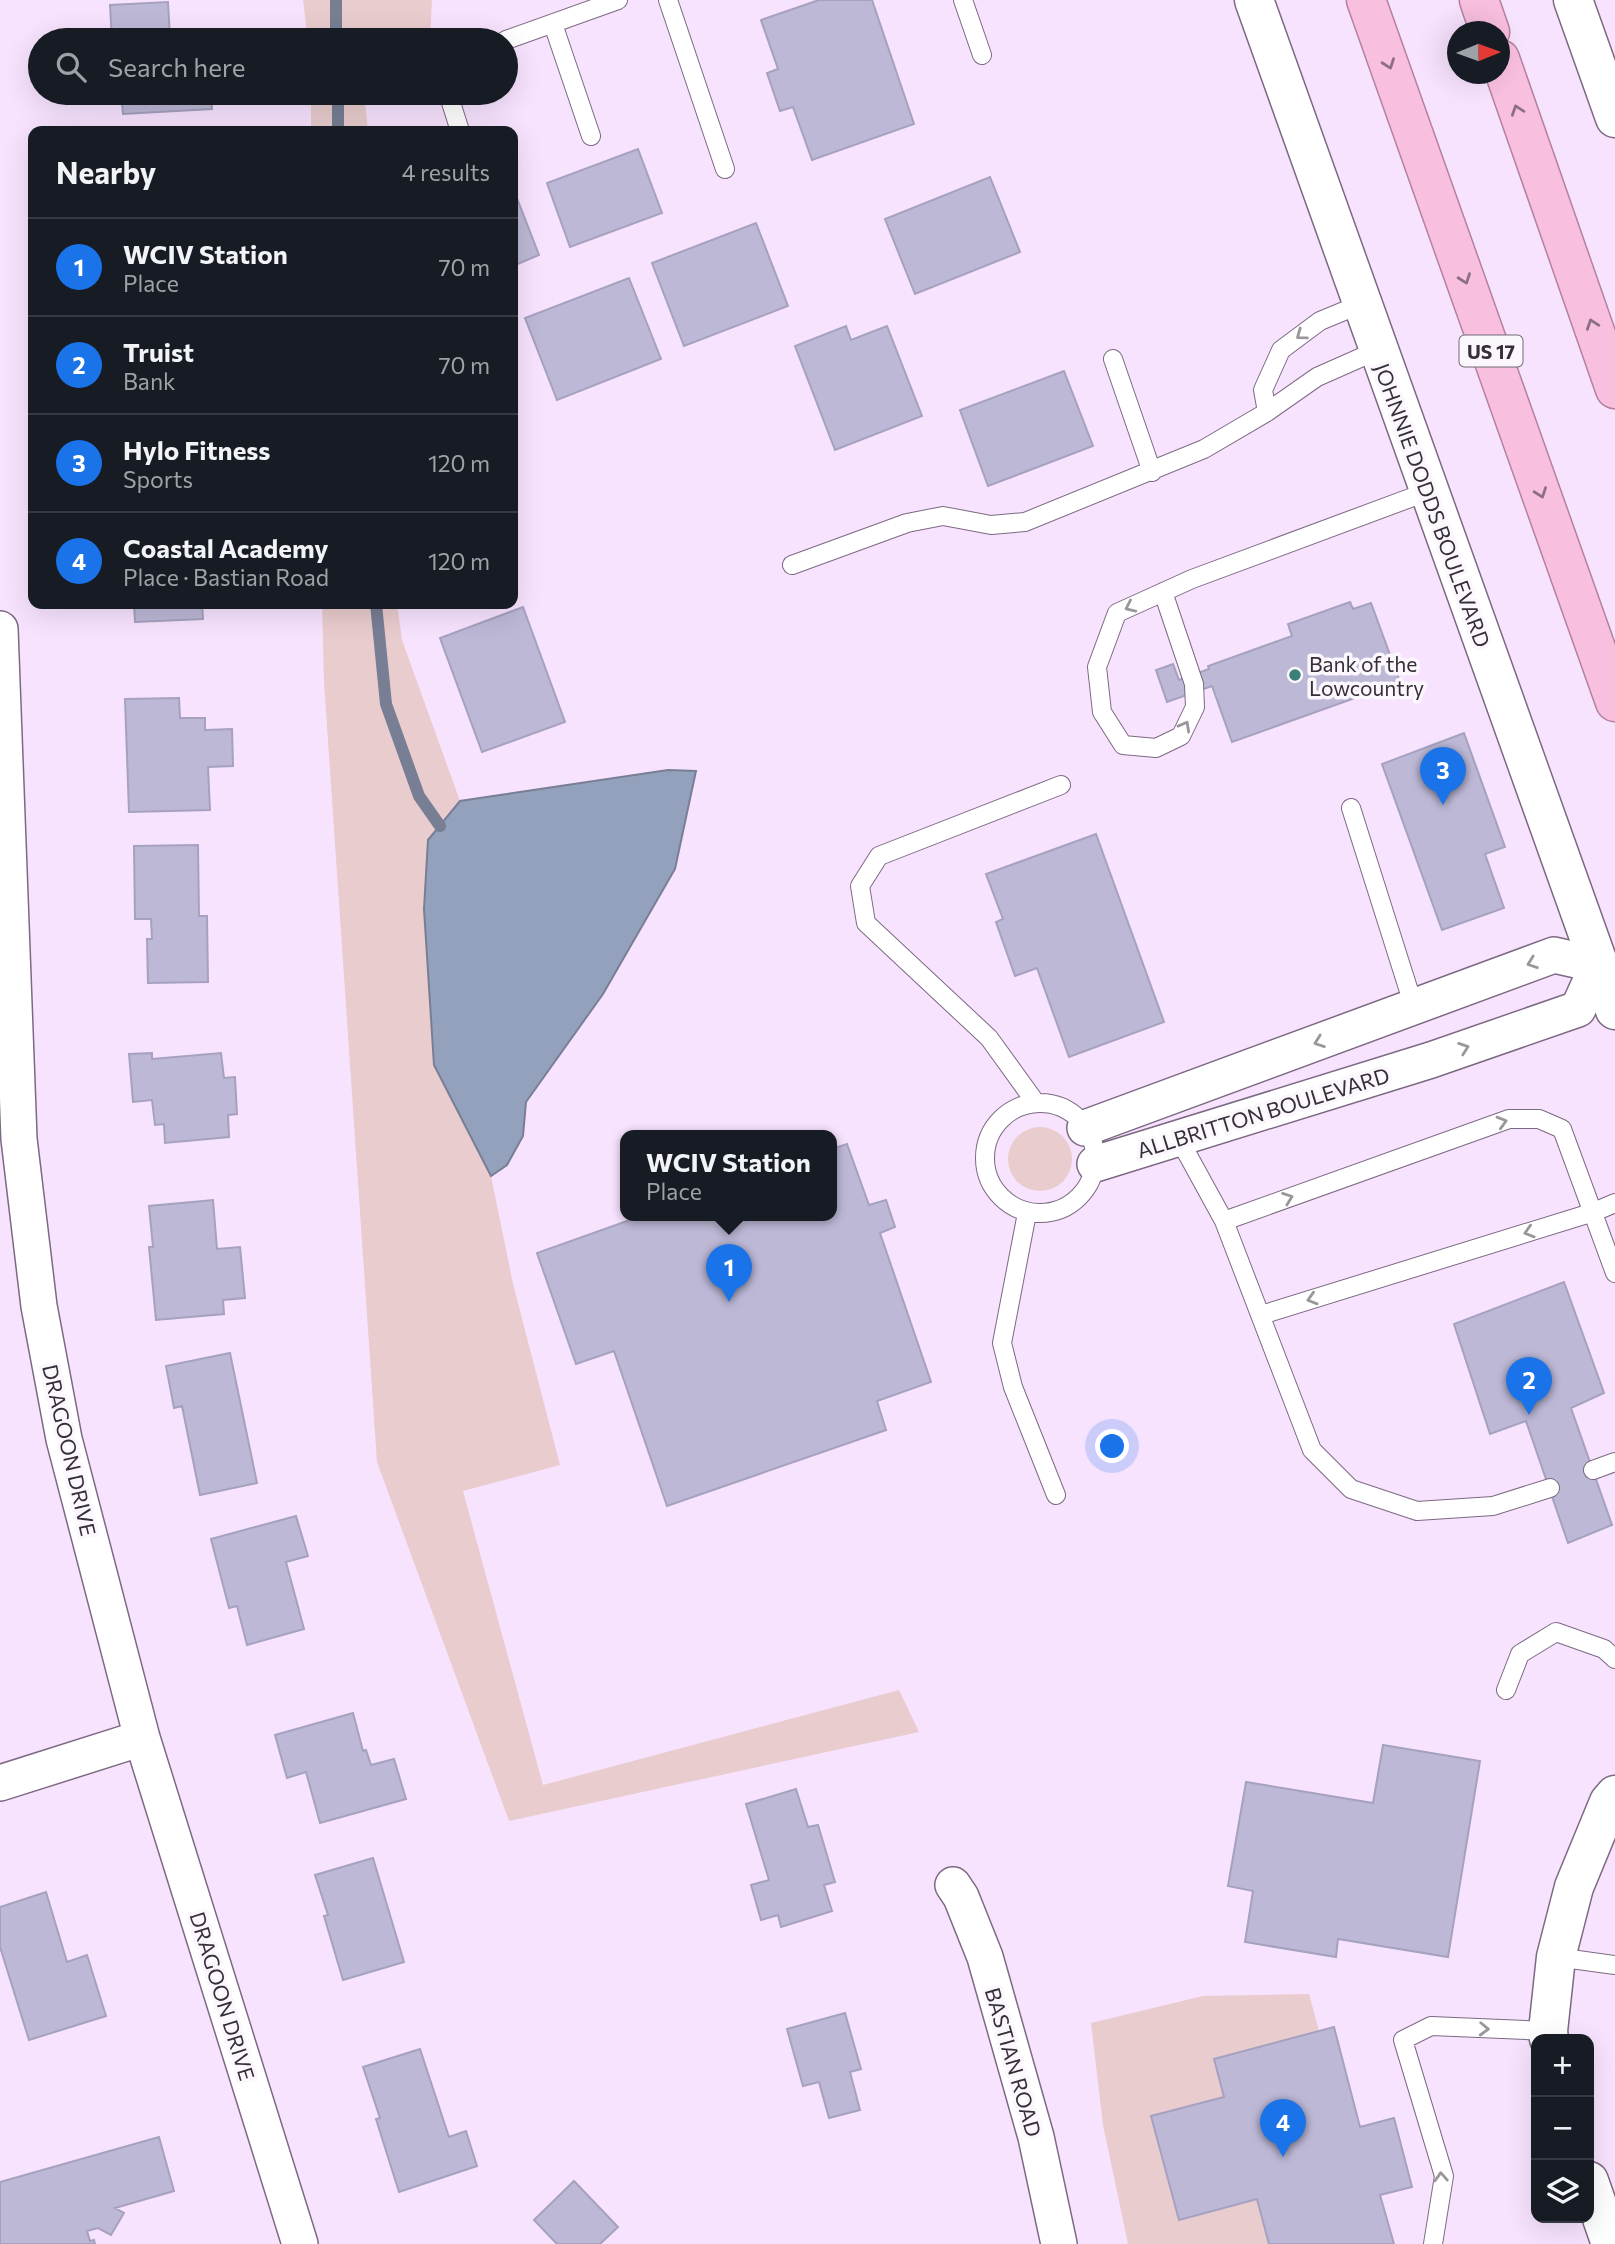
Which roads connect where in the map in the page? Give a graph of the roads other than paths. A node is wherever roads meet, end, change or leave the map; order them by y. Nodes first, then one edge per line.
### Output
1 (618, 0) edge
2 (668, 0) edge
3 (963, 0) edge
4 (1254, 0) edge
5 (1366, 0) edge
6 (1479, 0) edge
7 (1573, 0) edge
8 (1486, 21) edge
9 (553, 23) junction
10 (518, 36) edge
11 (982, 55) dead end
12 (1509, 84) edge
13 (452, 105) edge
14 (1613, 106) edge
15 (458, 126) edge
16 (591, 136) dead end
17 (725, 169) dead end
18 (1361, 304) junction
19 (1378, 350) junction
20 (1113, 359) dead end
21 (1615, 389) edge
22 (1267, 412) junction
23 (1152, 472) junction
24 (1429, 491) junction
25 (792, 565) dead end
26 (1163, 592) junction
27 (0, 629) edge
28 (1615, 702) edge
29 (1061, 785) dead end
30 (1351, 808) dead end
31 (1598, 965) junction
32 (1414, 1007) junction
33 (1615, 1010) edge
34 (1431, 1059) junction
35 (1036, 1103) junction
36 (1085, 1128) junction
37 (1179, 1139) junction
38 (1095, 1164) junction
39 (1615, 1203) edge
40 (1594, 1212) junction
41 (1027, 1213) junction
42 (1224, 1222) junction
43 (1615, 1273) edge
44 (1261, 1315) junction
45 (1615, 1462) edge
46 (1593, 1470) dead end
47 (1550, 1488) dead end
48 (1056, 1495) dead end
49 (1615, 1659) edge
50 (1506, 1690) dead end
51 (142, 1738) junction
52 (0, 1783) edge
53 (1615, 1796) edge
54 (953, 1885) dead end
55 (1556, 1957) junction
56 (1615, 1965) edge
57 (1535, 2034) edge
58 (1548, 2034) edge
59 (1594, 2195) edge
60 (300, 2244) edge
61 (1059, 2244) edge
62 (1433, 2244) edge
63 (1611, 2244) edge

1 - 9 lane
2 - 17 lane
3 - 11 lane
4 - 18 street, JOHNNIE DODDS BOULEVARD
5 -> 28 highway, US 17
6 - 8 highway
7 - 14 street
9 - 10 lane
9 - 16 lane
21 -> 12 highway
13 - 15 lane
18 - 19 street, JOHNNIE DODDS BOULEVARD
18 -> 22 lane
19 - 22 lane
19 - 24 street, JOHNNIE DODDS BOULEVARD
20 - 23 lane
22 - 23 lane
23 - 25 lane
24 - 26 lane
24 - 31 street, JOHNNIE DODDS BOULEVARD
26 -> 26 lane
27 - 51 street, DRAGOON DRIVE
29 - 35 lane
30 - 32 lane
31 -> 32 street, ALLBRITTON BOULEVARD
31 - 33 street, JOHNNIE DODDS BOULEVARD
34 -> 31 street, ALLBRITTON BOULEVARD
32 - 34 street
32 -> 36 street, ALLBRITTON BOULEVARD
34 - 37 street, ALLBRITTON BOULEVARD
35 - 36 lane
35 - 41 lane
36 - 38 lane
37 - 38 street, ALLBRITTON BOULEVARD
37 - 42 lane
38 - 41 lane
39 - 40 lane
42 -> 40 lane
40 - 43 lane
40 -> 44 lane
41 - 48 lane
42 - 44 lane
44 - 47 lane
45 - 46 lane
49 - 50 lane
51 - 52 street
51 - 60 street, DRAGOON DRIVE
53 - 55 street
54 - 61 street, BASTIAN ROAD
55 - 56 lane
55 - 58 street
62 -> 57 lane
59 - 63 street

